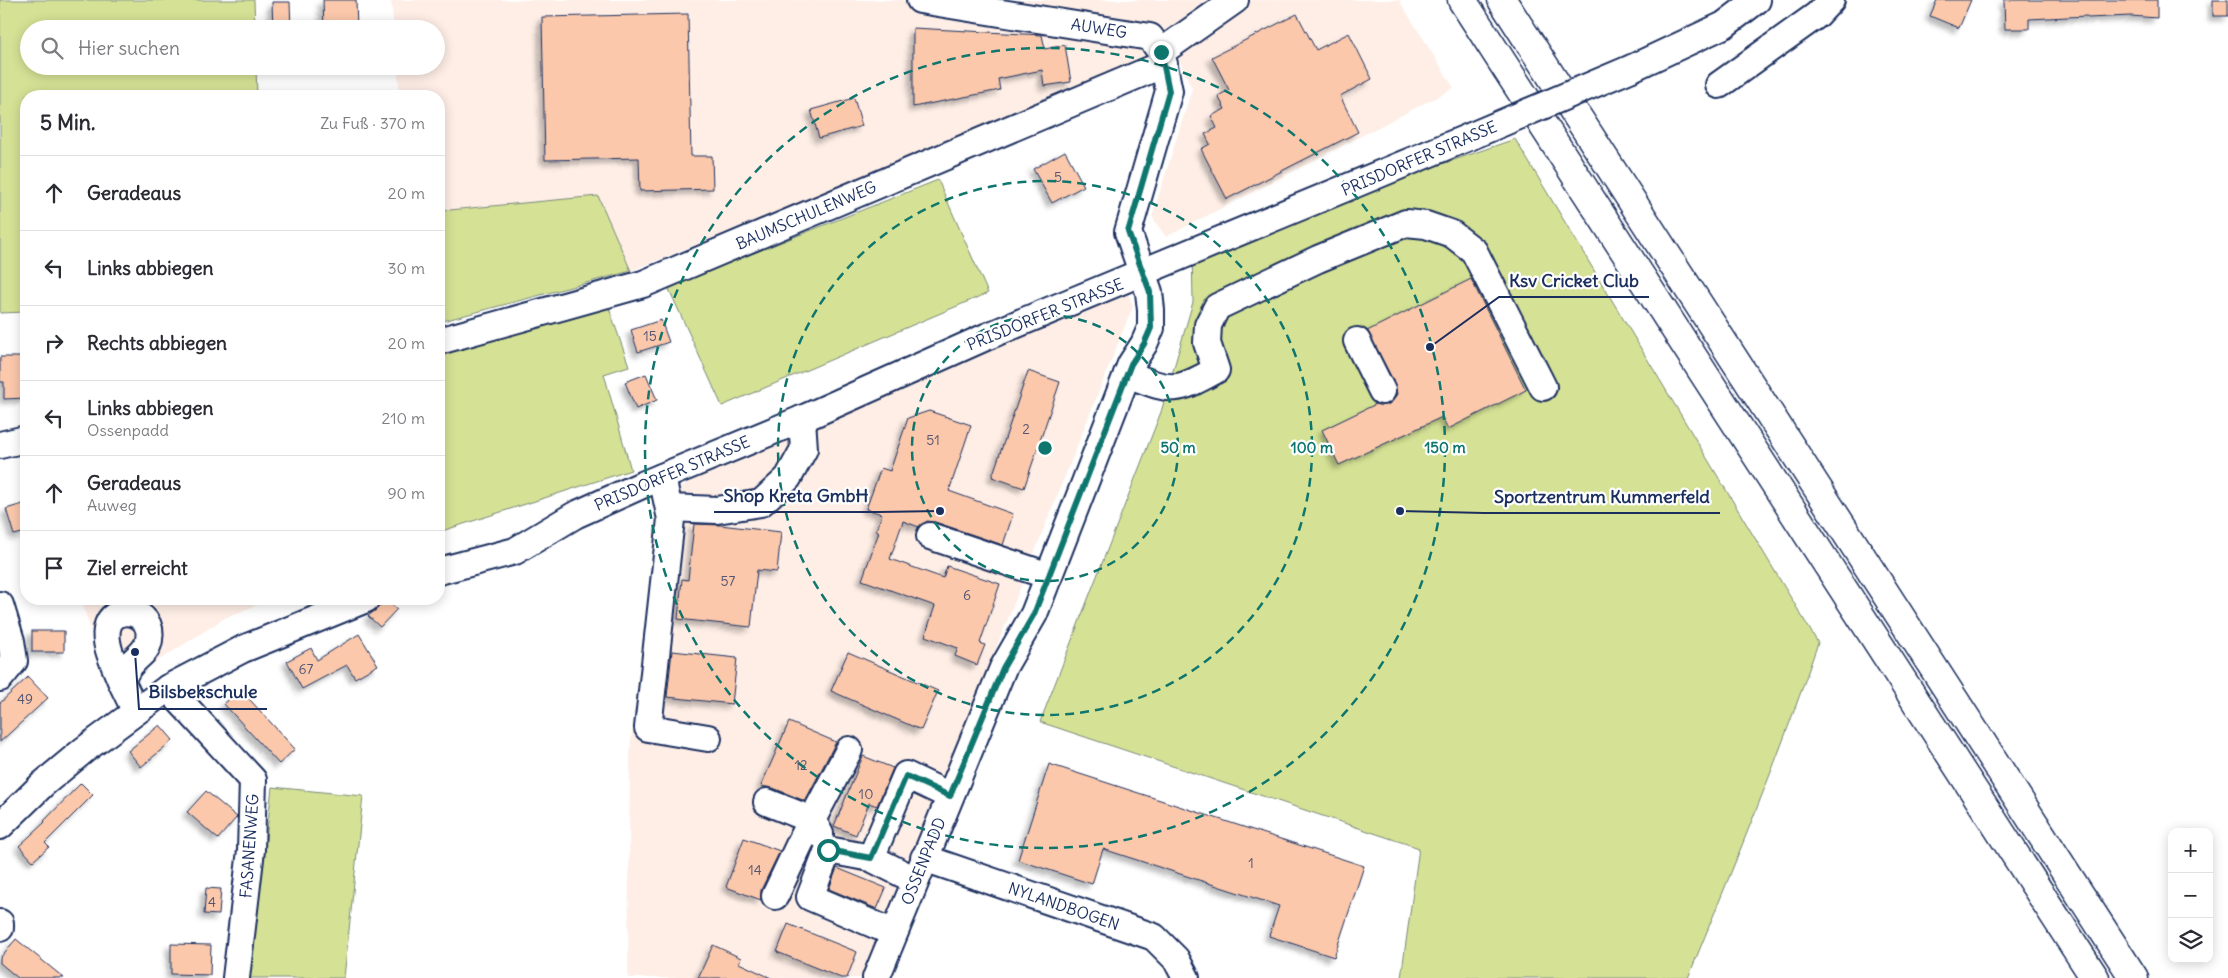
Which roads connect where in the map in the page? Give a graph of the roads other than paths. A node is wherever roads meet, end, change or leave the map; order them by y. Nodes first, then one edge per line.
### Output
1 (920, 0) edge
2 (1235, 0) edge
3 (1462, 0) edge
4 (1502, 0) edge
5 (1757, 0) edge
6 (1831, 0) edge
7 (1163, 58) junction
8 (1719, 85) dead end
9 (1142, 274) junction
10 (445, 339) edge
11 (1356, 341) dead end
12 (1127, 374) junction
13 (1543, 387) dead end
14 (1382, 391) dead end
15 (802, 419) junction
16 (20, 440) edge
17 (0, 445) edge
18 (662, 477) junction
19 (669, 508) junction
20 (930, 536) dead end
21 (445, 569) edge
22 (1049, 576) junction
23 (0, 605) edge
24 (351, 605) edge
25 (0, 678) edge
26 (123, 683) dead end
27 (168, 688) junction
28 (136, 710) junction
29 (708, 738) dead end
30 (849, 750) dead end
31 (950, 796) junction
32 (767, 802) dead end
33 (812, 820) junction
34 (0, 826) edge
35 (828, 850) junction
36 (871, 858) junction
37 (920, 869) junction
38 (776, 896) dead end
39 (0, 923) edge
40 (0, 928) edge
41 (894, 933) junction
42 (236, 978) edge
43 (876, 978) edge
44 (1186, 978) edge
45 (2095, 978) edge
46 (2134, 978) edge

1 - 7 street, AUWEG
2 - 7 street, BAUMSCHULENWEG
3 - 45 highway
4 - 46 highway
5 - 9 street, PRISDORFER STRASSE, bridge
6 - 8 street
7 - 9 street
7 - 10 street, BAUMSCHULENWEG
9 - 12 street, OSSENPADD
9 - 15 street, PRISDORFER STRASSE
11 - 14 street
12 - 13 street
12 - 22 street, OSSENPADD
15 - 18 street, PRISDORFER STRASSE
15 - 19 street
16 - 17 street
18 - 19 street
18 - 21 street, PRISDORFER STRASSE
19 - 29 street
20 - 22 street
22 - 31 street, OSSENPADD
23 - 25 street
24 - 27 street
26 - 28 street
27 - 28 street
27 - 42 street, FASANENWEG
28 - 34 street
30 - 33 street
31 - 36 street
31 - 37 street, OSSENPADD
32 - 33 street
33 - 35 street
33 - 38 street
35 - 36 street, NYLANDBOGEN
35 - 41 street
36 - 37 street, NYLANDBOGEN
37 - 41 street, OSSENPADD
37 - 44 street, NYLANDBOGEN
39 - 40 street
41 - 43 street, OSSENPADD

